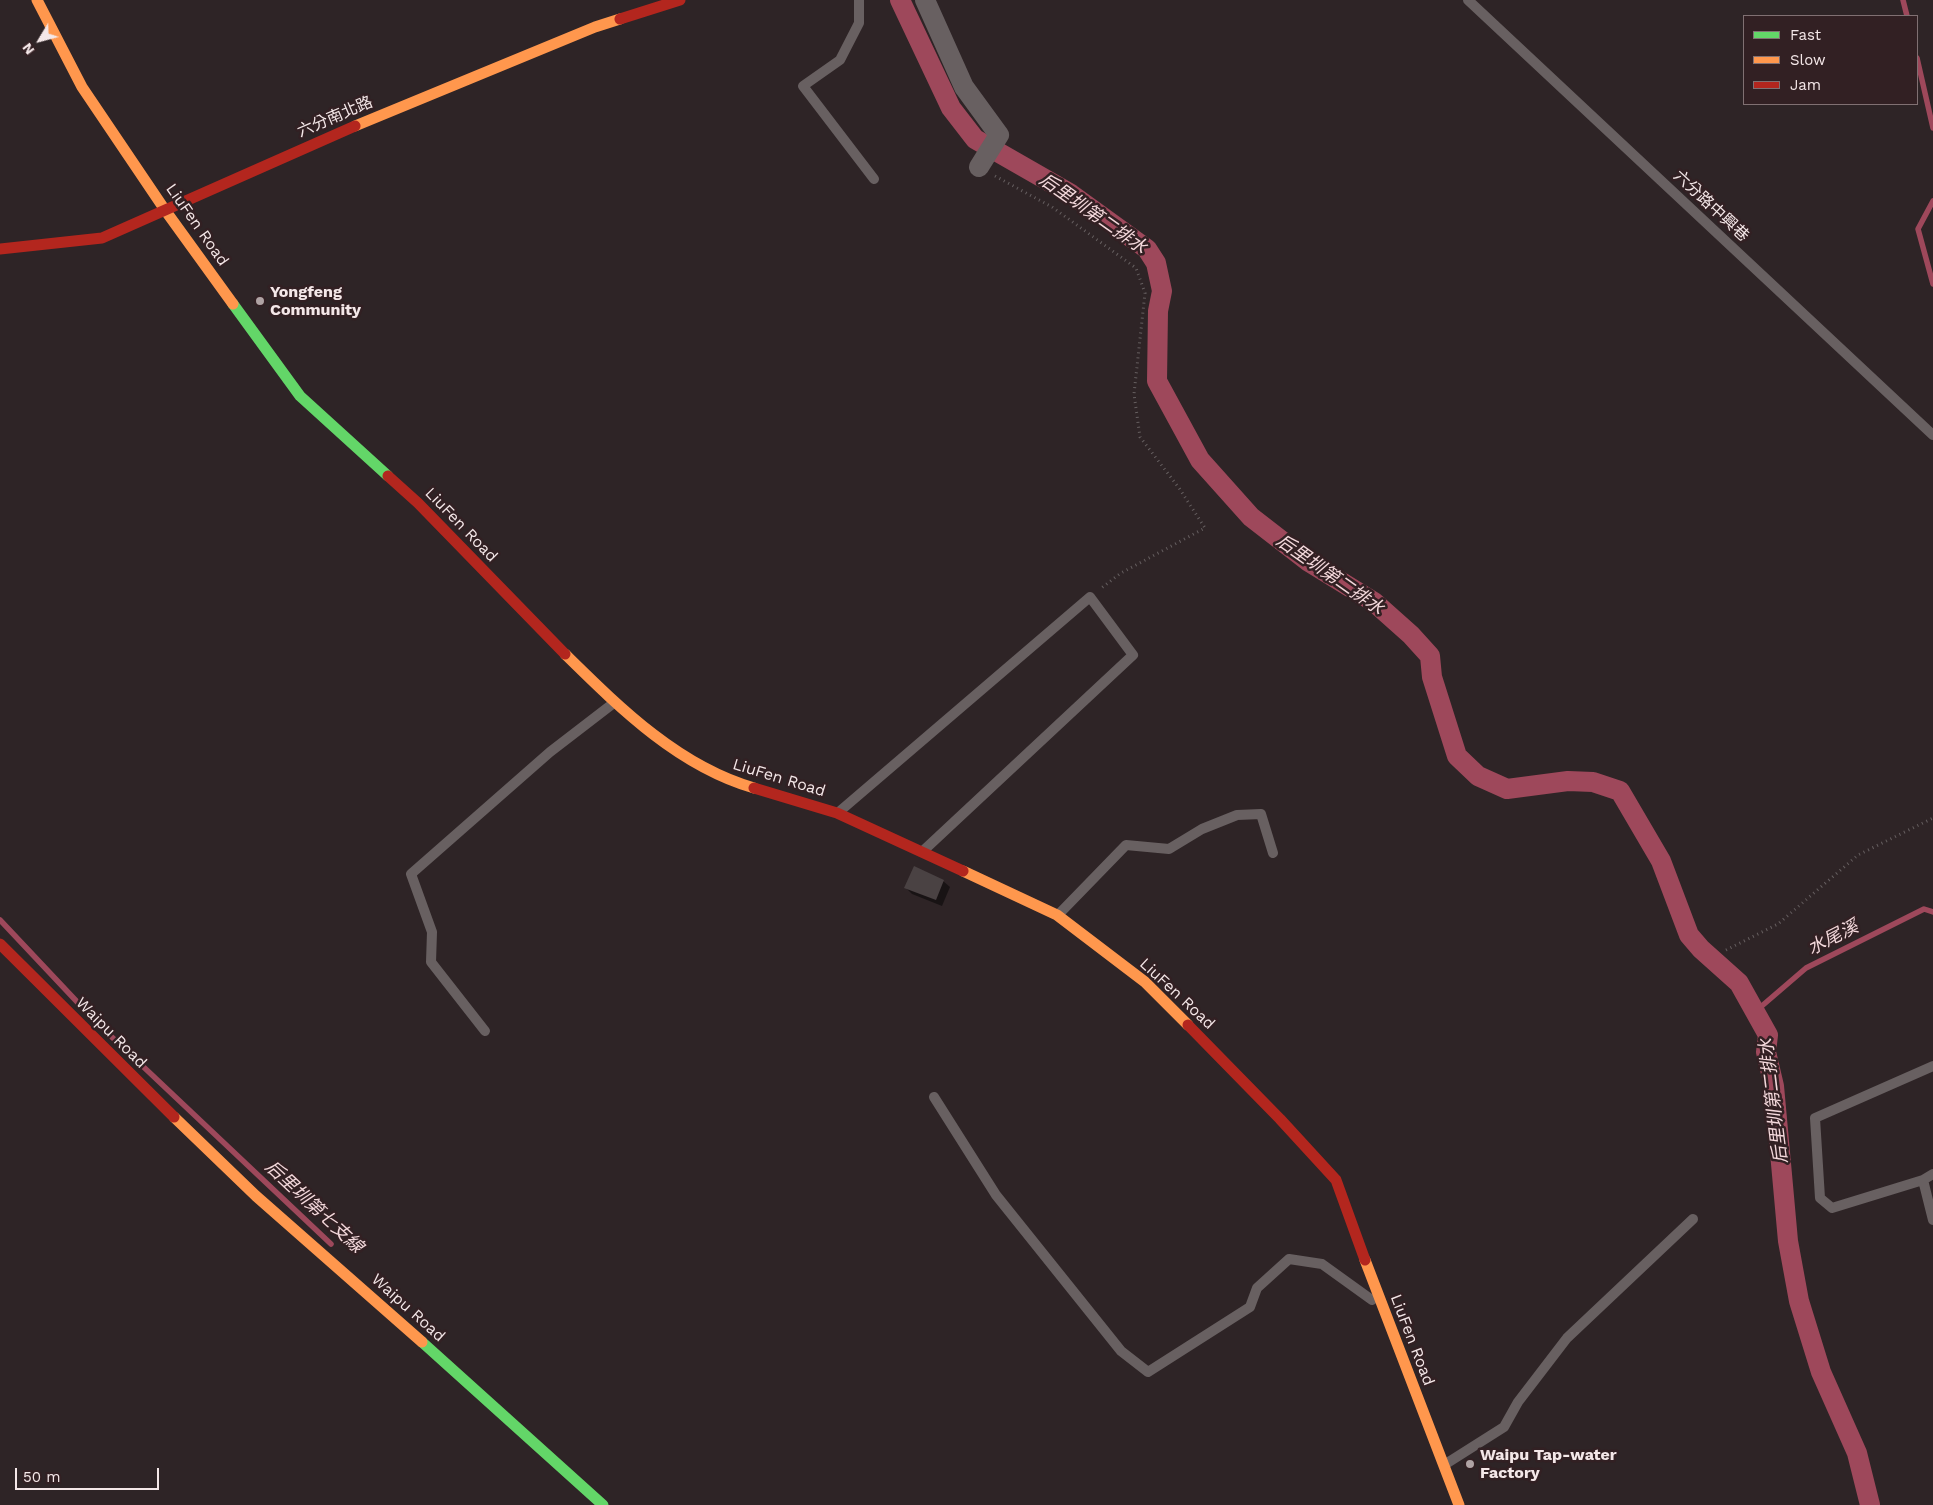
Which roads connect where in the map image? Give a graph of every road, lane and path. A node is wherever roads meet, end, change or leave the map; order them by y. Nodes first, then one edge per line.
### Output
1 (37, 0) edge
2 (680, 0) edge
3 (859, 0) edge
4 (925, 0) edge
5 (1468, 0) edge
6 (979, 167) joint
7 (874, 179) dead end
8 (165, 210) junction
9 (0, 249) edge
10 (1933, 435) edge
11 (1090, 597) junction
12 (616, 701) junction
13 (837, 813) junction
14 (1933, 818) edge
15 (922, 851) junction
16 (1274, 853) dead end
17 (1057, 915) junction
18 (0, 944) edge
19 (1726, 950) dead end
20 (485, 1031) dead end
21 (1933, 1066) edge
22 (934, 1097) dead end
23 (1933, 1174) edge
24 (1923, 1180) junction
25 (1693, 1219) dead end
26 (1933, 1220) edge
27 (1381, 1306) junction
28 (1443, 1465) junction
29 (603, 1505) edge
30 (1459, 1505) edge

1 - 8 street, LiuFen Road
2 - 8 street, 六分南北路
3 - 7 lane
4 - 6 street
5 - 10 lane, 六分路中興巷
6 - 11 path
8 - 9 street, 六分南北路
8 - 12 street, LiuFen Road
11 - 13 lane
11 - 15 lane
12 - 13 street, LiuFen Road
12 - 20 lane
13 - 15 street, LiuFen Road
14 - 19 path
15 - 17 street, LiuFen Road
16 - 17 lane
17 - 27 street, LiuFen Road
18 - 29 street, Waipu Road
21 - 24 lane
22 - 27 lane
23 - 24 lane
24 - 26 lane
25 - 28 lane
27 - 28 street, LiuFen Road
28 - 30 street, LiuFen Road

